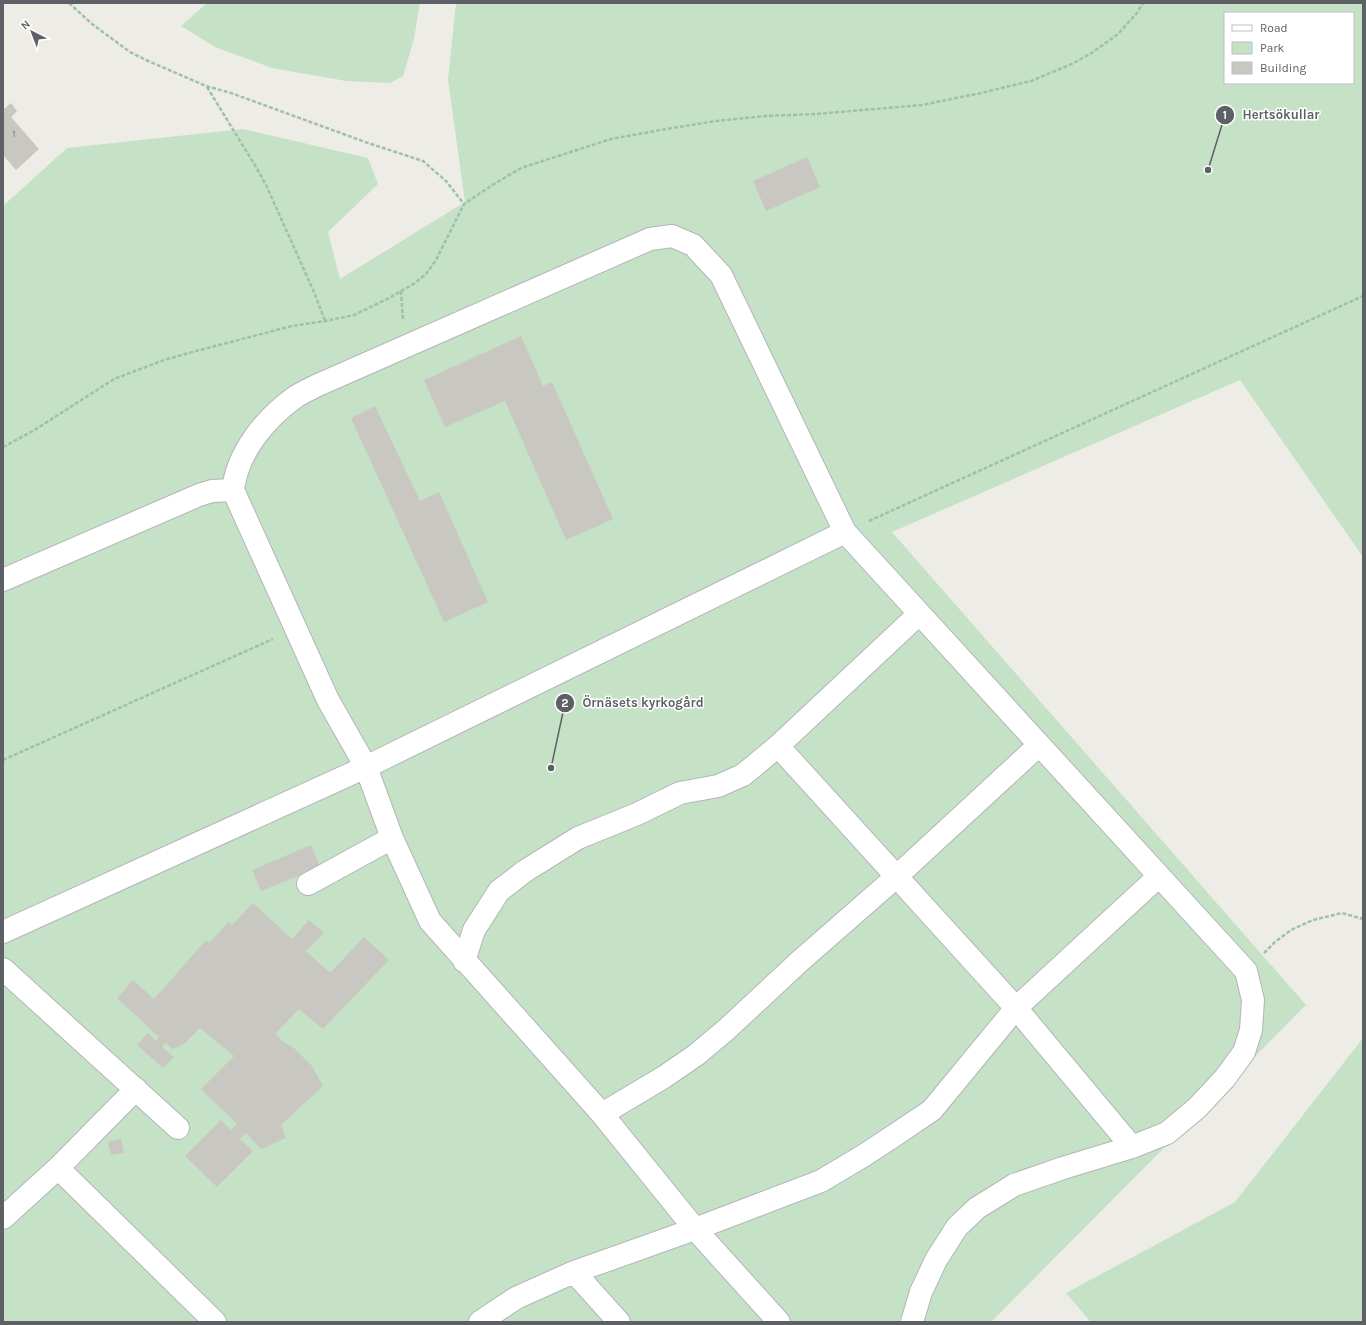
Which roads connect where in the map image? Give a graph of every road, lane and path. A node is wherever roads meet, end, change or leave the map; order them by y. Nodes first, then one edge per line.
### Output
1 (69, 3) edge
2 (1143, 3) edge
3 (206, 86) junction
4 (464, 204) junction
5 (1363, 296) edge
6 (325, 321) junction
7 (3, 447) edge
8 (234, 490) junction
9 (845, 532) junction
10 (3, 580) edge
11 (919, 614) junction
12 (296, 629) junction
13 (1038, 745) junction
14 (778, 746) junction
15 (3, 760) edge
16 (366, 767) junction
17 (392, 838) junction
18 (1159, 876) junction
19 (896, 878) junction
20 (308, 884) dead end
21 (1363, 919) edge
22 (3, 932) edge
23 (464, 961) junction
24 (3, 969) edge
25 (1246, 972) junction
26 (1016, 1008) junction
27 (136, 1088) junction
28 (602, 1114) junction
29 (178, 1128) dead end
30 (1132, 1146) junction
31 (58, 1168) junction
32 (3, 1218) edge
33 (695, 1230) junction
34 (574, 1272) junction
35 (215, 1322) edge
36 (480, 1322) edge
37 (619, 1322) edge
38 (779, 1322) edge
39 (912, 1322) edge

1 - 3 path
2 - 4 path
3 - 4 path
3 - 6 path
4 - 6 path
5 - 9 path
6 - 7 path
8 - 9 street
8 - 10 street
8 - 12 street
9 - 11 street
9 - 16 street
11 - 13 street
11 - 14 street
12 - 15 path
12 - 16 street
13 - 18 street
13 - 19 street
14 - 19 street
14 - 23 street
16 - 17 street
16 - 22 street
17 - 20 street
17 - 23 street
18 - 25 street
18 - 26 street
19 - 26 street
19 - 28 street
21 - 25 path
23 - 28 street
24 - 27 street
25 - 30 street
26 - 30 street
26 - 33 street
27 - 29 street
27 - 31 street
28 - 33 street
30 - 39 street
31 - 32 street
31 - 35 street
33 - 34 street
33 - 38 street
34 - 36 street
34 - 37 street

